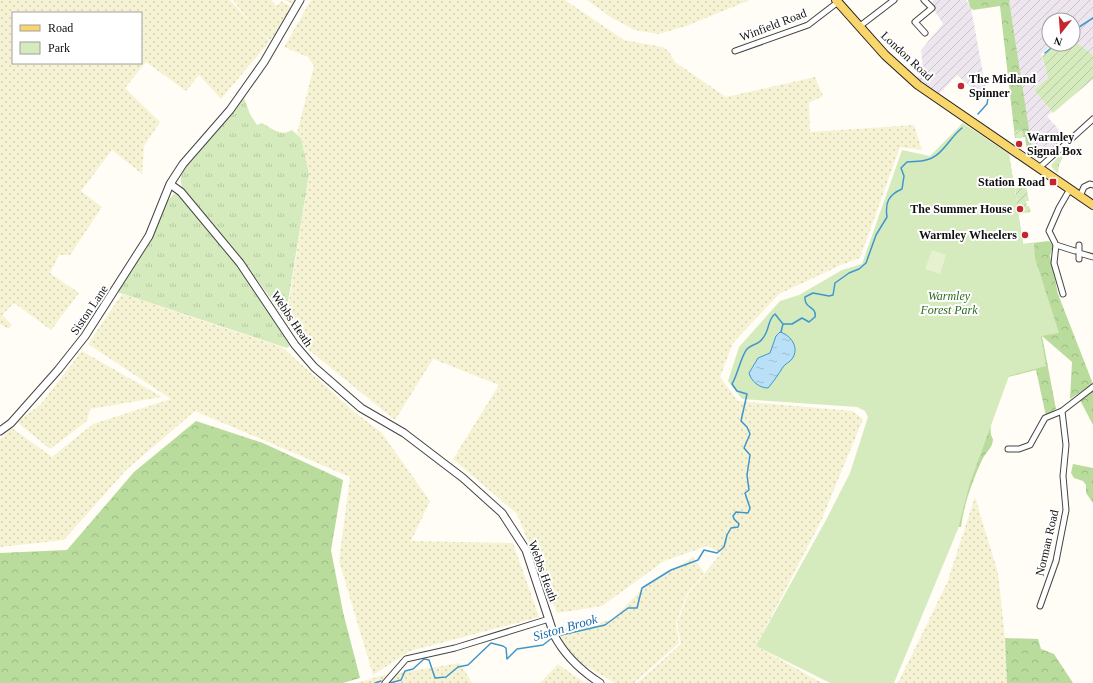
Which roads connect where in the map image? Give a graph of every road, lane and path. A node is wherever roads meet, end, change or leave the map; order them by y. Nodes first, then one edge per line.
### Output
1 (300, 0) edge
2 (894, 0) edge
3 (924, 0) edge
4 (837, 1) edge
5 (860, 26) junction
6 (925, 33) dead end
7 (735, 50) dead end
8 (1093, 119) edge
9 (1039, 168) junction
10 (170, 184) junction
11 (1093, 185) edge
12 (1070, 189) junction
13 (1080, 196) junction
14 (1093, 205) edge
15 (1056, 245) junction
16 (1079, 245) dead end
17 (1078, 254) junction
18 (1093, 257) edge
19 (1063, 294) dead end
20 (1093, 386) edge
21 (1060, 412) junction
22 (0, 431) edge
23 (1008, 449) dead end
24 (1040, 606) dead end
25 (549, 619) junction
26 (385, 683) edge
27 (600, 683) edge

1 - 10 street
2 - 5 street
3 - 6 street
4 - 5 main road, London Road
4 - 7 street, Winfield Road
5 - 9 main road, London Road
8 - 9 street
9 - 12 main road, London Road
10 - 22 street, Siston Lane
10 - 25 street, Webbs Heath
11 - 13 street
12 - 13 main road, London Road
12 - 15 street
13 - 14 main road, London Road
15 - 17 street
15 - 19 street
16 - 17 street
17 - 18 street
20 - 21 street
21 - 23 street
21 - 24 street, Norman Road
25 - 26 street
25 - 27 street, Webbs Heath

